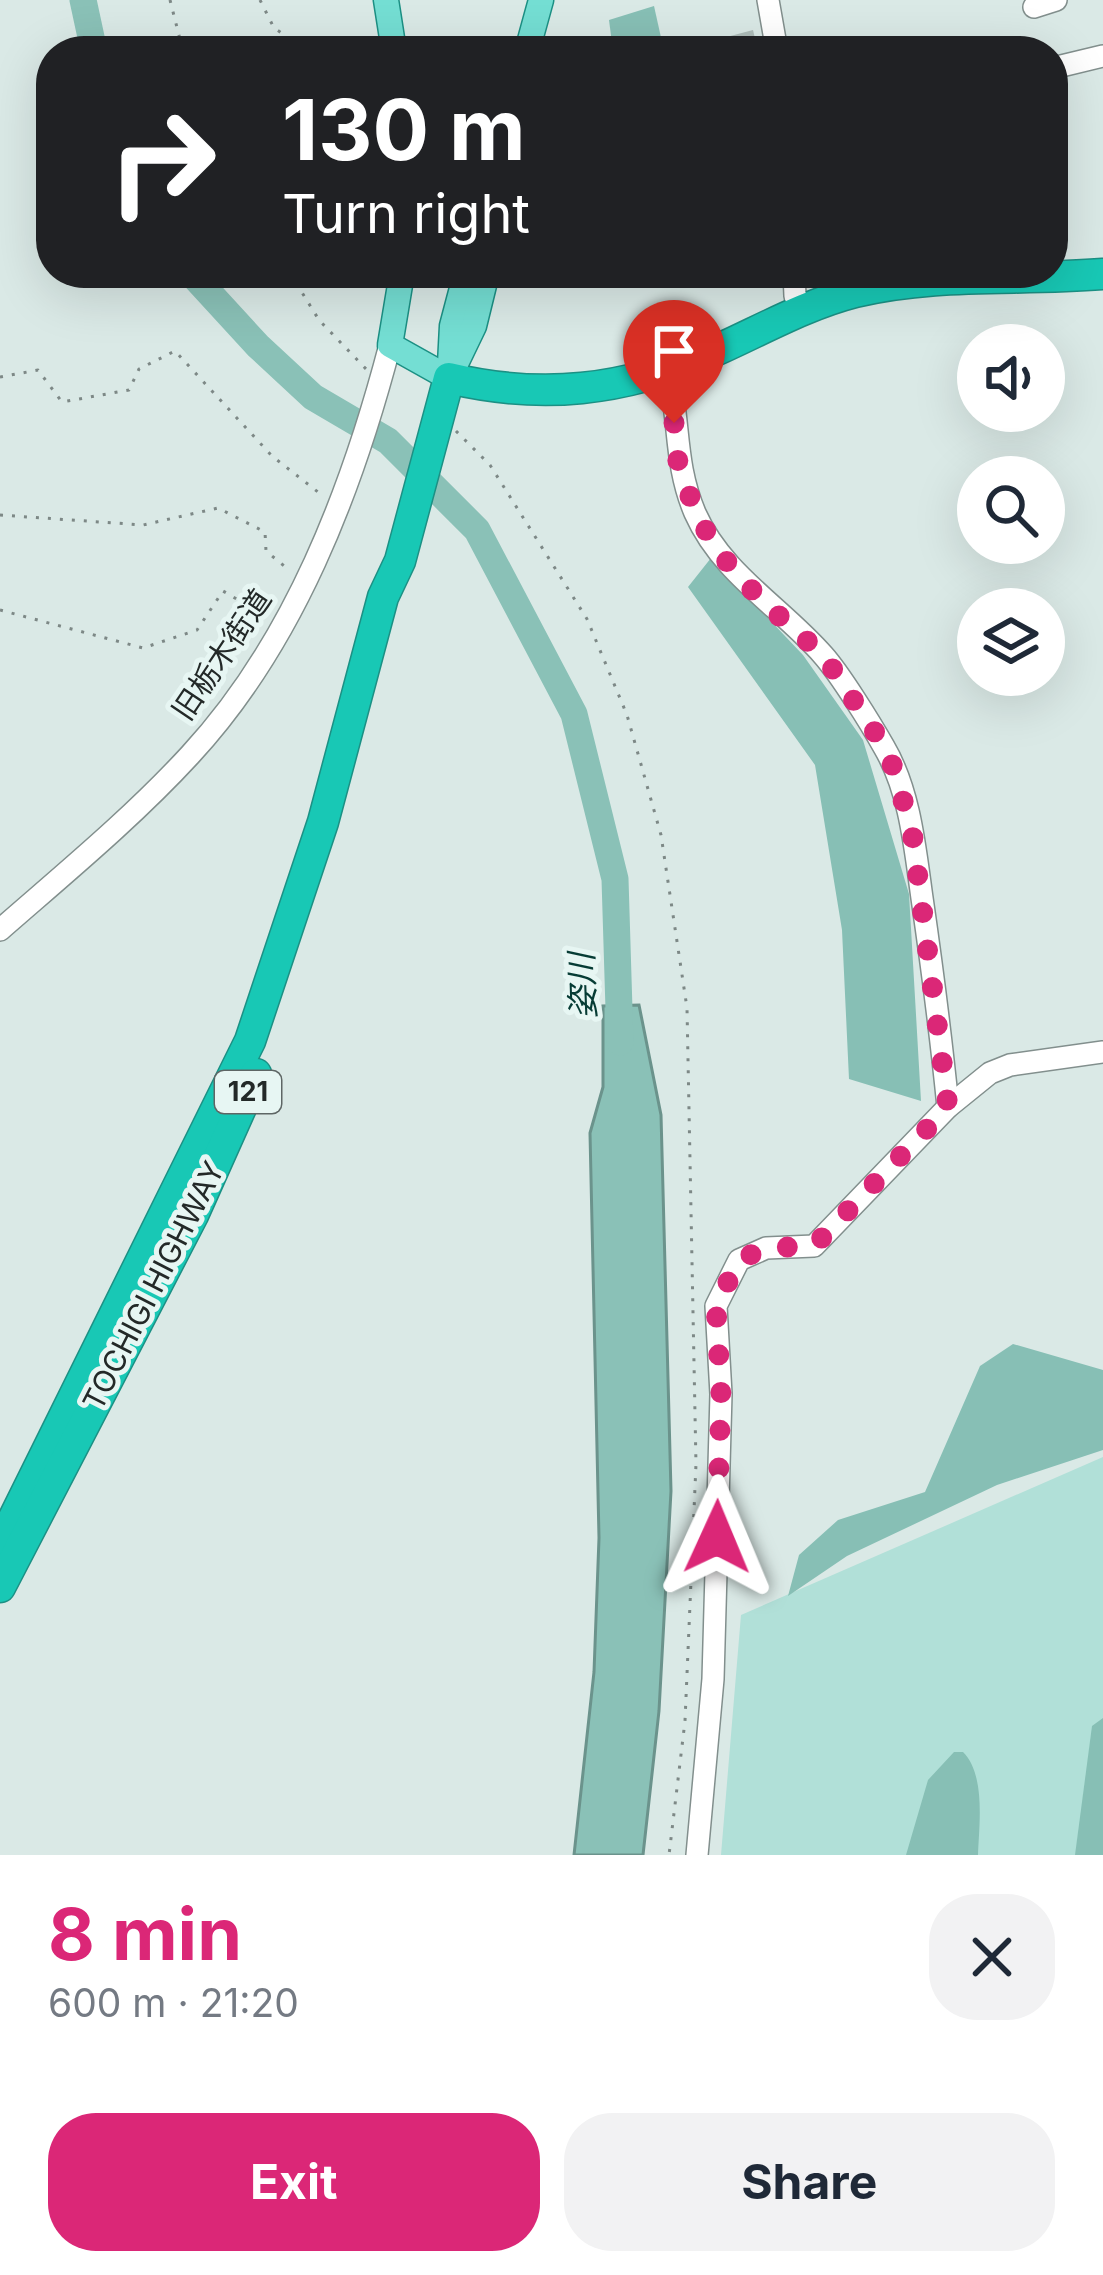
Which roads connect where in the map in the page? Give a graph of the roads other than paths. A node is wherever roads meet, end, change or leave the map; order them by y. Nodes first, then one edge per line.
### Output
1 (386, 0) edge
2 (541, 0) edge
3 (556, 0) edge
4 (768, 0) edge
5 (1056, 0) edge
6 (1034, 7) dead end
7 (392, 36) edge
8 (531, 36) edge
9 (547, 36) edge
10 (774, 36) edge
11 (1103, 56) edge
12 (1068, 64) edge
13 (1103, 274) edge
14 (1068, 276) edge
15 (400, 288) edge
16 (462, 288) edge
17 (483, 288) edge
18 (795, 288) edge
19 (879, 288) edge
20 (805, 309) junction
21 (390, 345) junction
22 (667, 369) junction
23 (449, 378) junction
24 (0, 930) edge
25 (1103, 1052) edge
26 (948, 1107) junction
27 (2, 1569) edge
28 (697, 1855) edge

1 - 7 main road
2 - 8 main road
3 - 9 main road
4 - 10 street
5 - 6 street
11 - 12 street
13 - 14 highway
15 - 21 main road
16 - 23 main road
17 - 23 main road
18 - 20 street
19 - 20 highway
20 - 22 highway
21 - 23 main road
21 - 24 street, 旧栃木街道
22 - 23 highway
22 - 26 street
23 - 27 highway, TOCHIGI HIGHWAY / 121
25 - 26 street
26 - 28 street

